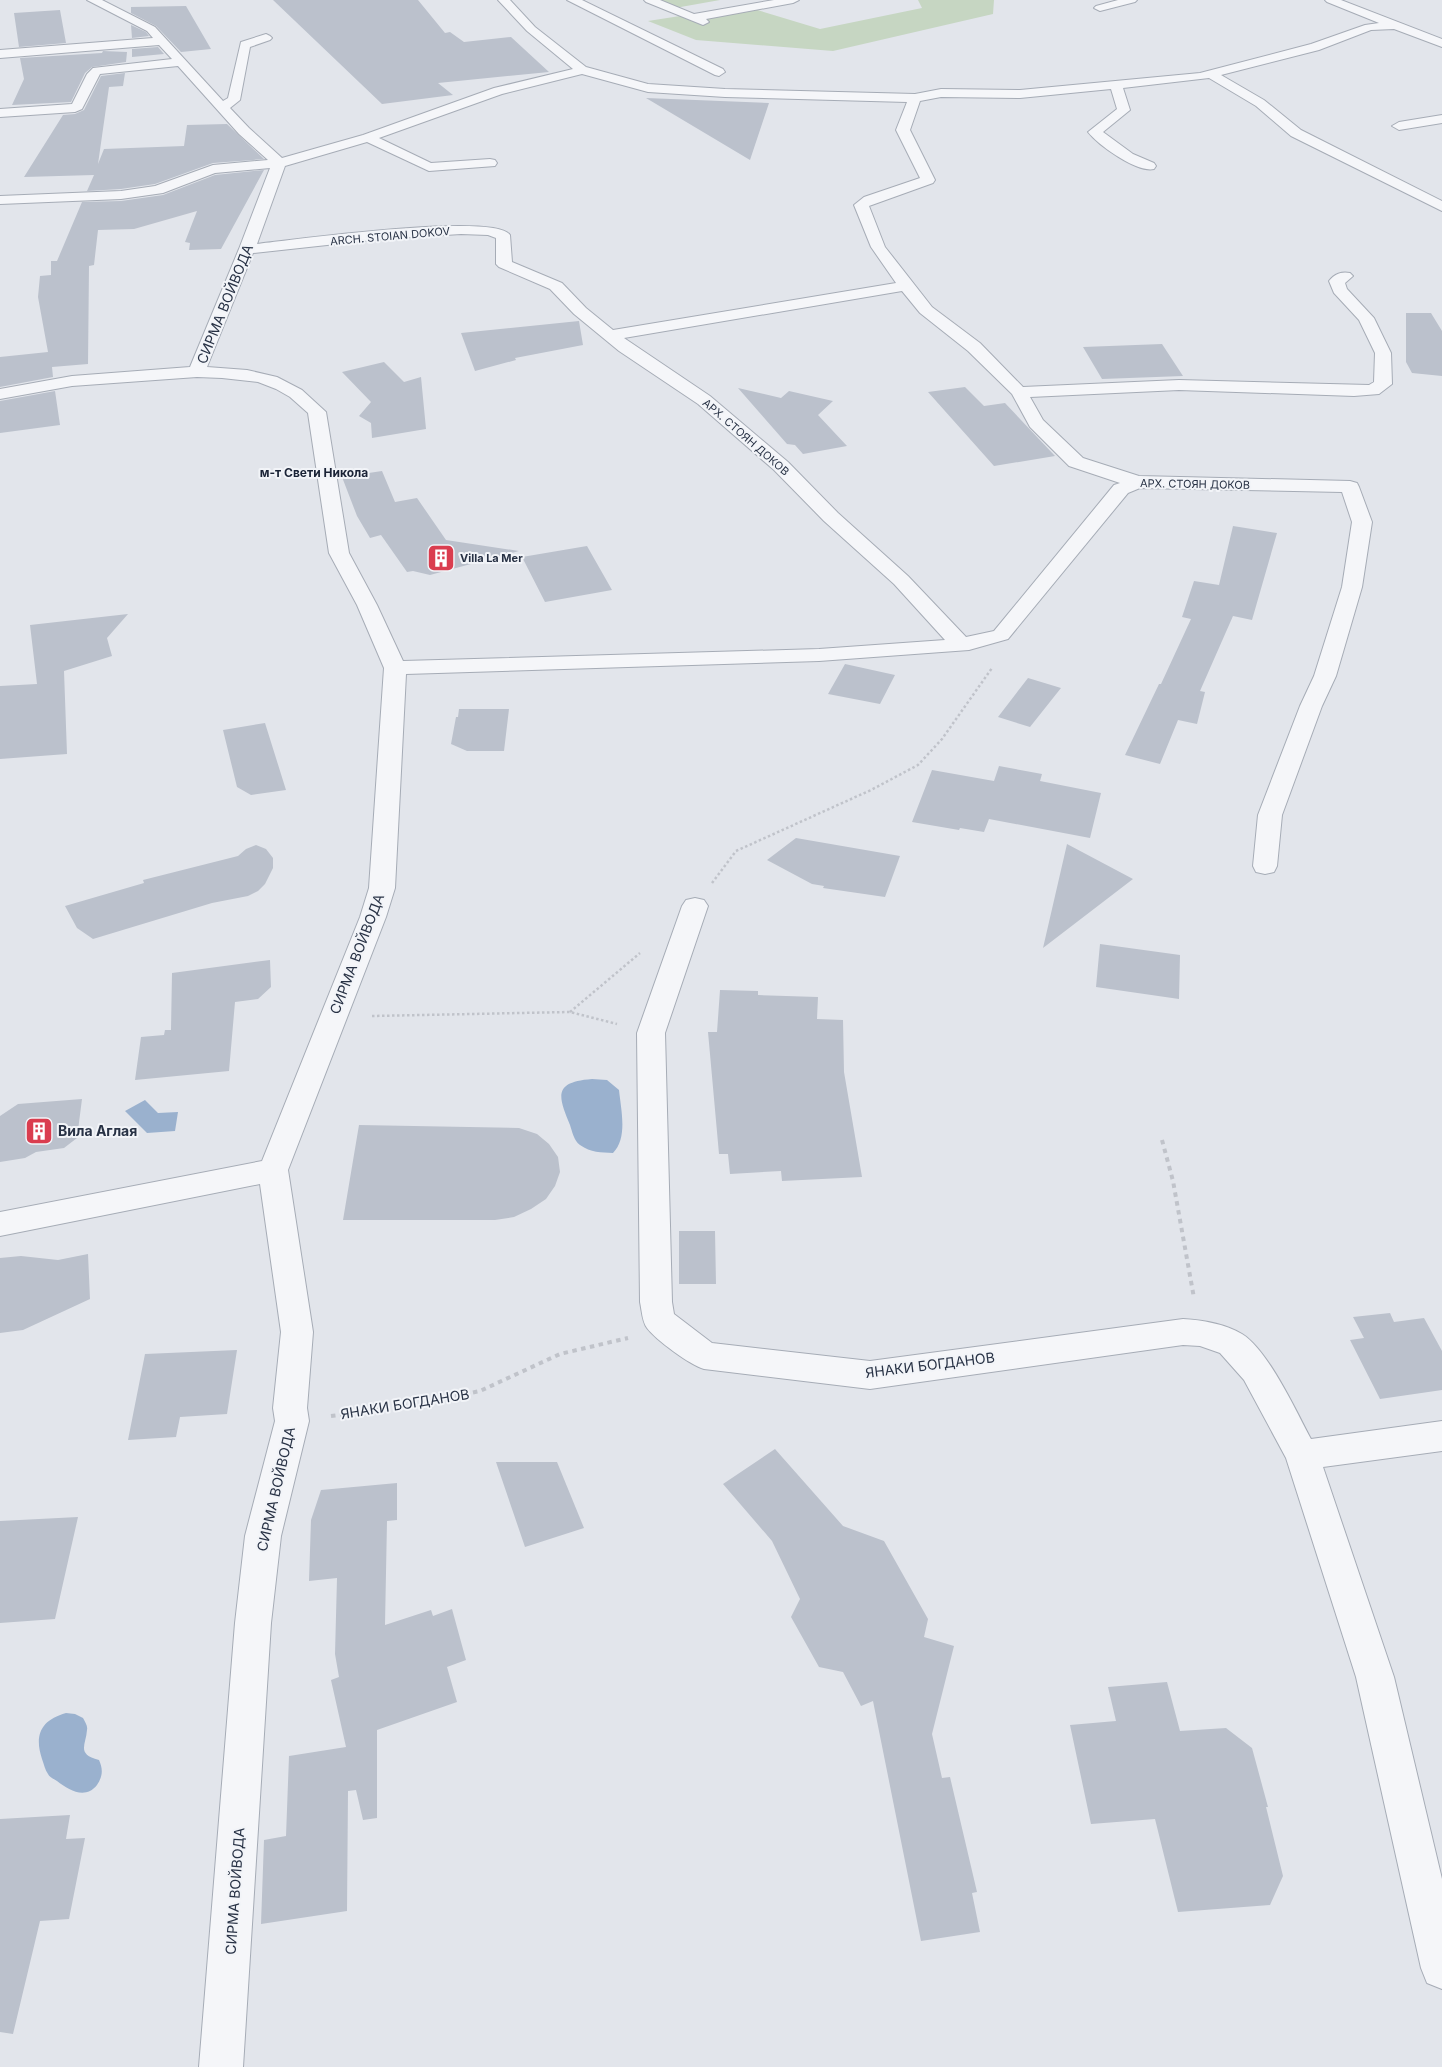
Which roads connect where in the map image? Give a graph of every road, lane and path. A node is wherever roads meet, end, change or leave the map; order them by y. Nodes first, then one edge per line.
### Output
1 (92, 0) edge
2 (504, 0) edge
3 (573, 0) edge
4 (650, 0) edge
5 (793, 0) edge
6 (1131, 0) edge
7 (1331, 0) edge
8 (1100, 8) dead end
9 (1395, 25) junction
10 (266, 38) dead end
11 (163, 41) junction
12 (1442, 43) edge
13 (0, 54) edge
14 (181, 62) junction
15 (582, 70) junction
16 (719, 72) dead end
17 (1212, 75) junction
18 (1116, 86) junction
19 (915, 98) junction
20 (222, 107) junction
21 (0, 113) edge
22 (1442, 119) edge
23 (1398, 126) dead end
24 (368, 138) junction
25 (279, 163) junction
26 (490, 163) dead end
27 (1149, 166) dead end
28 (0, 200) edge
29 (1442, 207) edge
30 (248, 249) junction
31 (504, 264) joint
32 (1345, 276) dead end
33 (906, 286) junction
34 (610, 335) junction
35 (197, 372) junction
36 (1019, 392) junction
37 (0, 394) edge
38 (1137, 482) junction
39 (1001, 635) junction
40 (961, 645) junction
41 (395, 668) junction
42 (1265, 866) dead end
43 (695, 906) joint
44 (644, 950) dead end
45 (570, 1012) junction
46 (334, 1016) junction
47 (650, 1032) junction
48 (1162, 1140) dead end
49 (273, 1170) junction
50 (0, 1224) edge
51 (659, 1320) junction
52 (1202, 1333) junction
53 (292, 1421) junction
54 (1442, 1436) edge
55 (1302, 1455) junction
56 (1442, 1968) edge
57 (221, 2067) edge

1 - 11 street
2 - 15 street
3 - 16 street
4 - 5 street
6 - 8 street
7 - 9 street
9 - 12 street
9 - 17 street
10 - 20 street
11 - 13 street
11 - 14 street
14 - 20 street
14 - 21 street
15 - 19 street
15 - 24 street
17 - 18 street
17 - 29 street
18 - 19 street
18 - 27 street
19 - 33 street
20 - 25 street
22 - 23 street
24 - 25 street
24 - 26 street
25 - 28 street
25 - 30 street, СИРМА ВОЙВОДА
30 - 31 street, ARCH. STOIAN DOKOV
30 - 35 street, СИРМА ВОЙВОДА
31 - 34 street, АРХ. СТОЯН ДОКОВ
32 - 36 street
33 - 34 street
33 - 36 street
34 - 40 street, АРХ. СТОЯН ДОКОВ
35 - 37 street
35 - 41 street, СИРМА ВОЙВОДА
36 - 38 street
38 - 39 street, АРХ. СТОЯН ДОКОВ
38 - 42 street, АРХ. СТОЯН ДОКОВ
39 - 40 street
39 - 43 path
40 - 41 street
41 - 46 street, СИРМА ВОЙВОДА
43 - 47 street
44 - 45 path
45 - 46 path
45 - 47 path
46 - 49 street, СИРМА ВОЙВОДА
47 - 51 street
48 - 52 path
49 - 50 street
49 - 53 street, СИРМА ВОЙВОДА
51 - 52 street, ЯНАКИ БОГДАНОВ
51 - 53 path, ЯНАКИ БОГДАНОВ
52 - 55 street, ЯНАКИ БОГДАНОВ
53 - 57 street, СИРМА ВОЙВОДА
54 - 55 street
55 - 56 street, ЯНАКИ БОГДАНОВ

